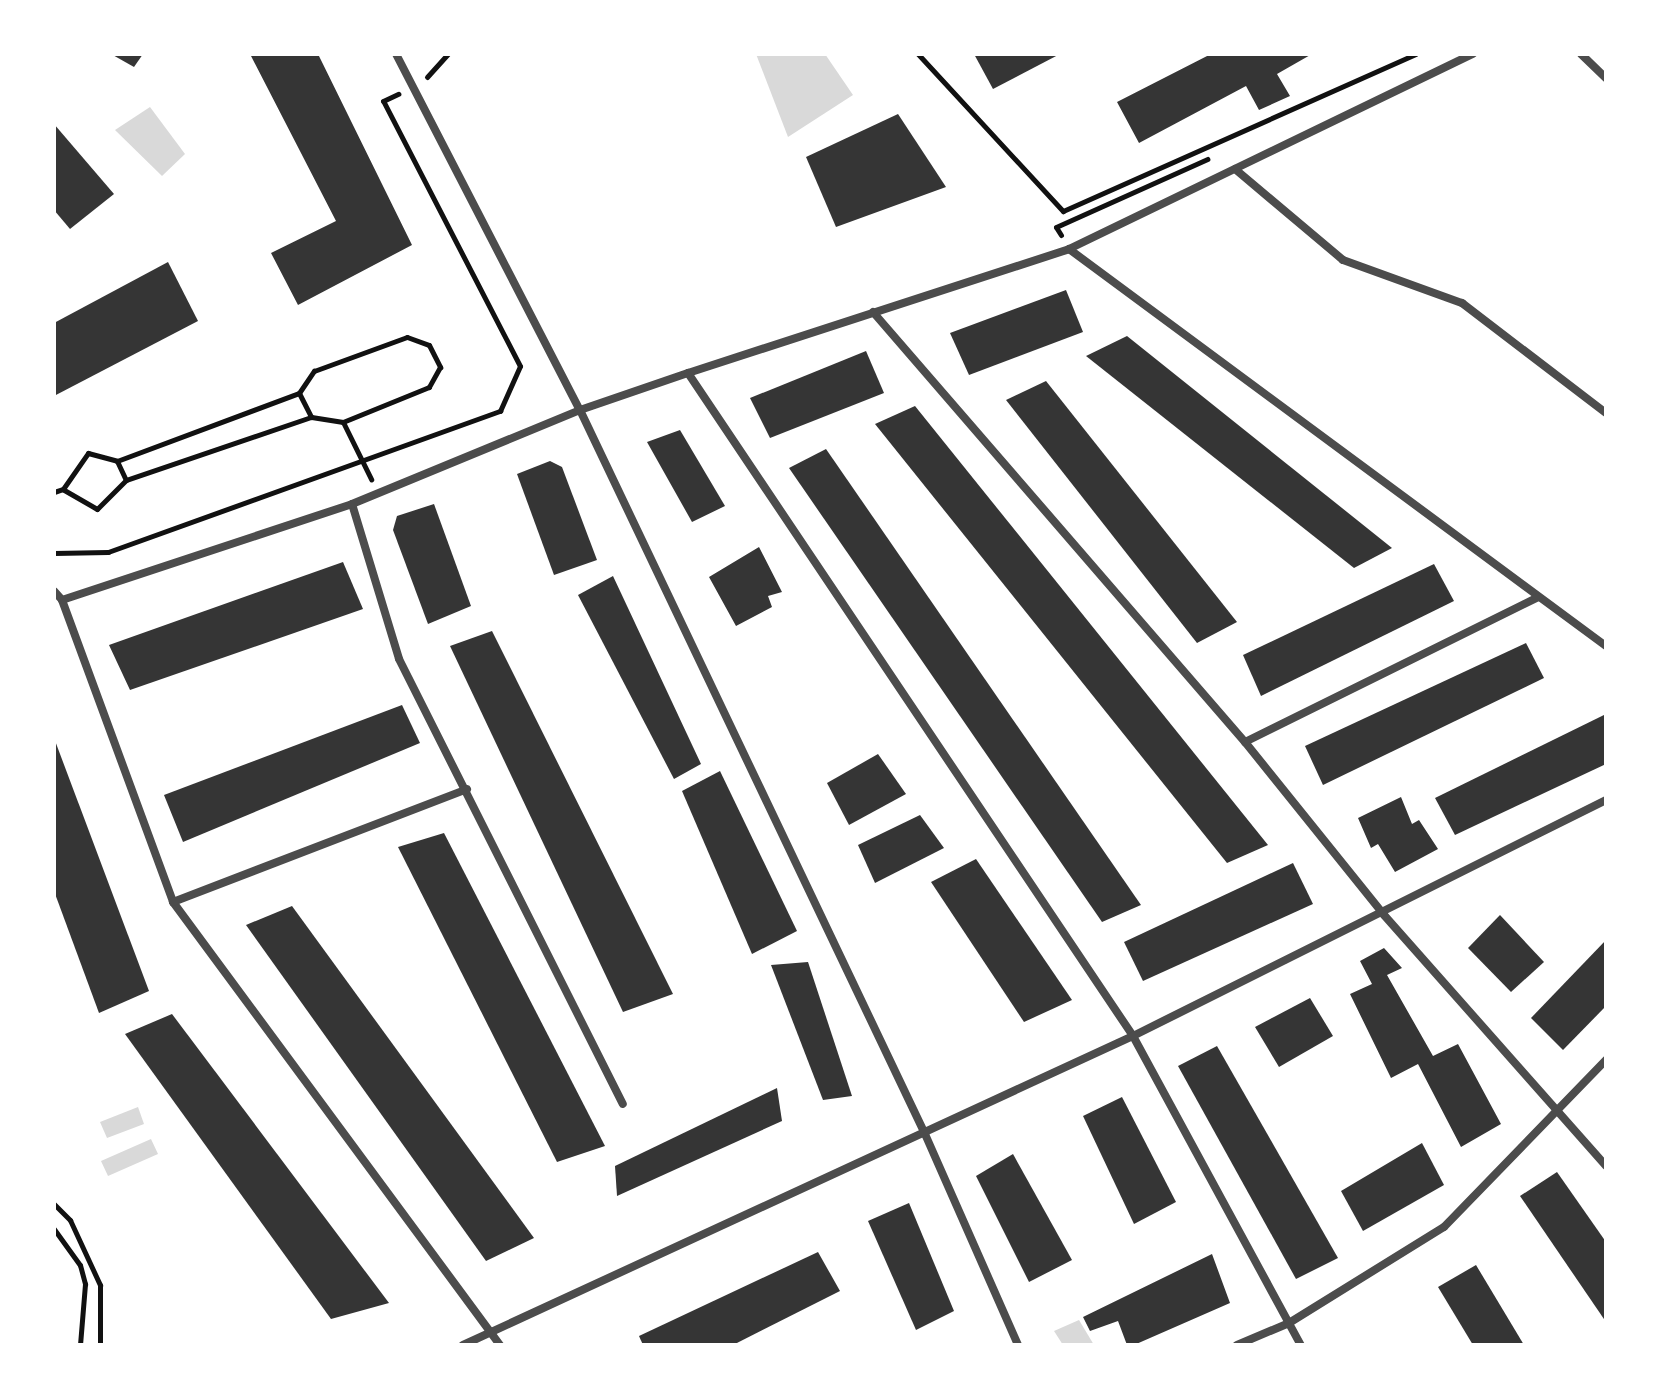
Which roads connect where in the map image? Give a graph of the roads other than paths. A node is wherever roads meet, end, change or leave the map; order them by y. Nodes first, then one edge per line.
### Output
1 (396, 54) edge
2 (1473, 54) edge
3 (1581, 54) edge
4 (1606, 78) edge
5 (1235, 169) junction
6 (1069, 249) junction
7 (873, 312) junction
8 (688, 373) junction
9 (580, 410) junction
10 (1606, 413) edge
11 (352, 504) junction
12 (54, 591) edge
13 (1538, 597) junction
14 (62, 600) junction
15 (1606, 646) edge
16 (1245, 742) junction
17 (467, 789) junction
18 (1606, 800) edge
19 (173, 902) junction
20 (1384, 915) junction
21 (1133, 1036) junction
22 (1606, 1060) edge
23 (623, 1104) dead end
24 (1557, 1110) junction
25 (925, 1134) junction
26 (1606, 1166) edge
27 (1289, 1323) junction
28 (492, 1331) junction
29 (463, 1345) edge
30 (500, 1345) edge
31 (1018, 1345) edge
32 (1237, 1345) edge
33 (1301, 1345) edge

1 - 9 street
2 - 5 street
3 - 4 street
5 - 6 street
5 - 10 street
6 - 7 street
6 - 13 street
7 - 8 street
7 - 16 street
8 - 9 street
8 - 21 street
9 - 11 street
9 - 25 street
11 - 14 street
11 - 17 street
12 - 14 street
13 - 15 street
13 - 16 street
14 - 19 street
16 - 20 street
17 - 19 street
17 - 23 street
18 - 20 street
19 - 28 street
20 - 21 street
20 - 24 street
21 - 25 street
21 - 27 street
22 - 24 street
24 - 26 street
24 - 27 street
25 - 28 street
25 - 31 street
27 - 32 street
27 - 33 street
28 - 29 street
28 - 30 street

